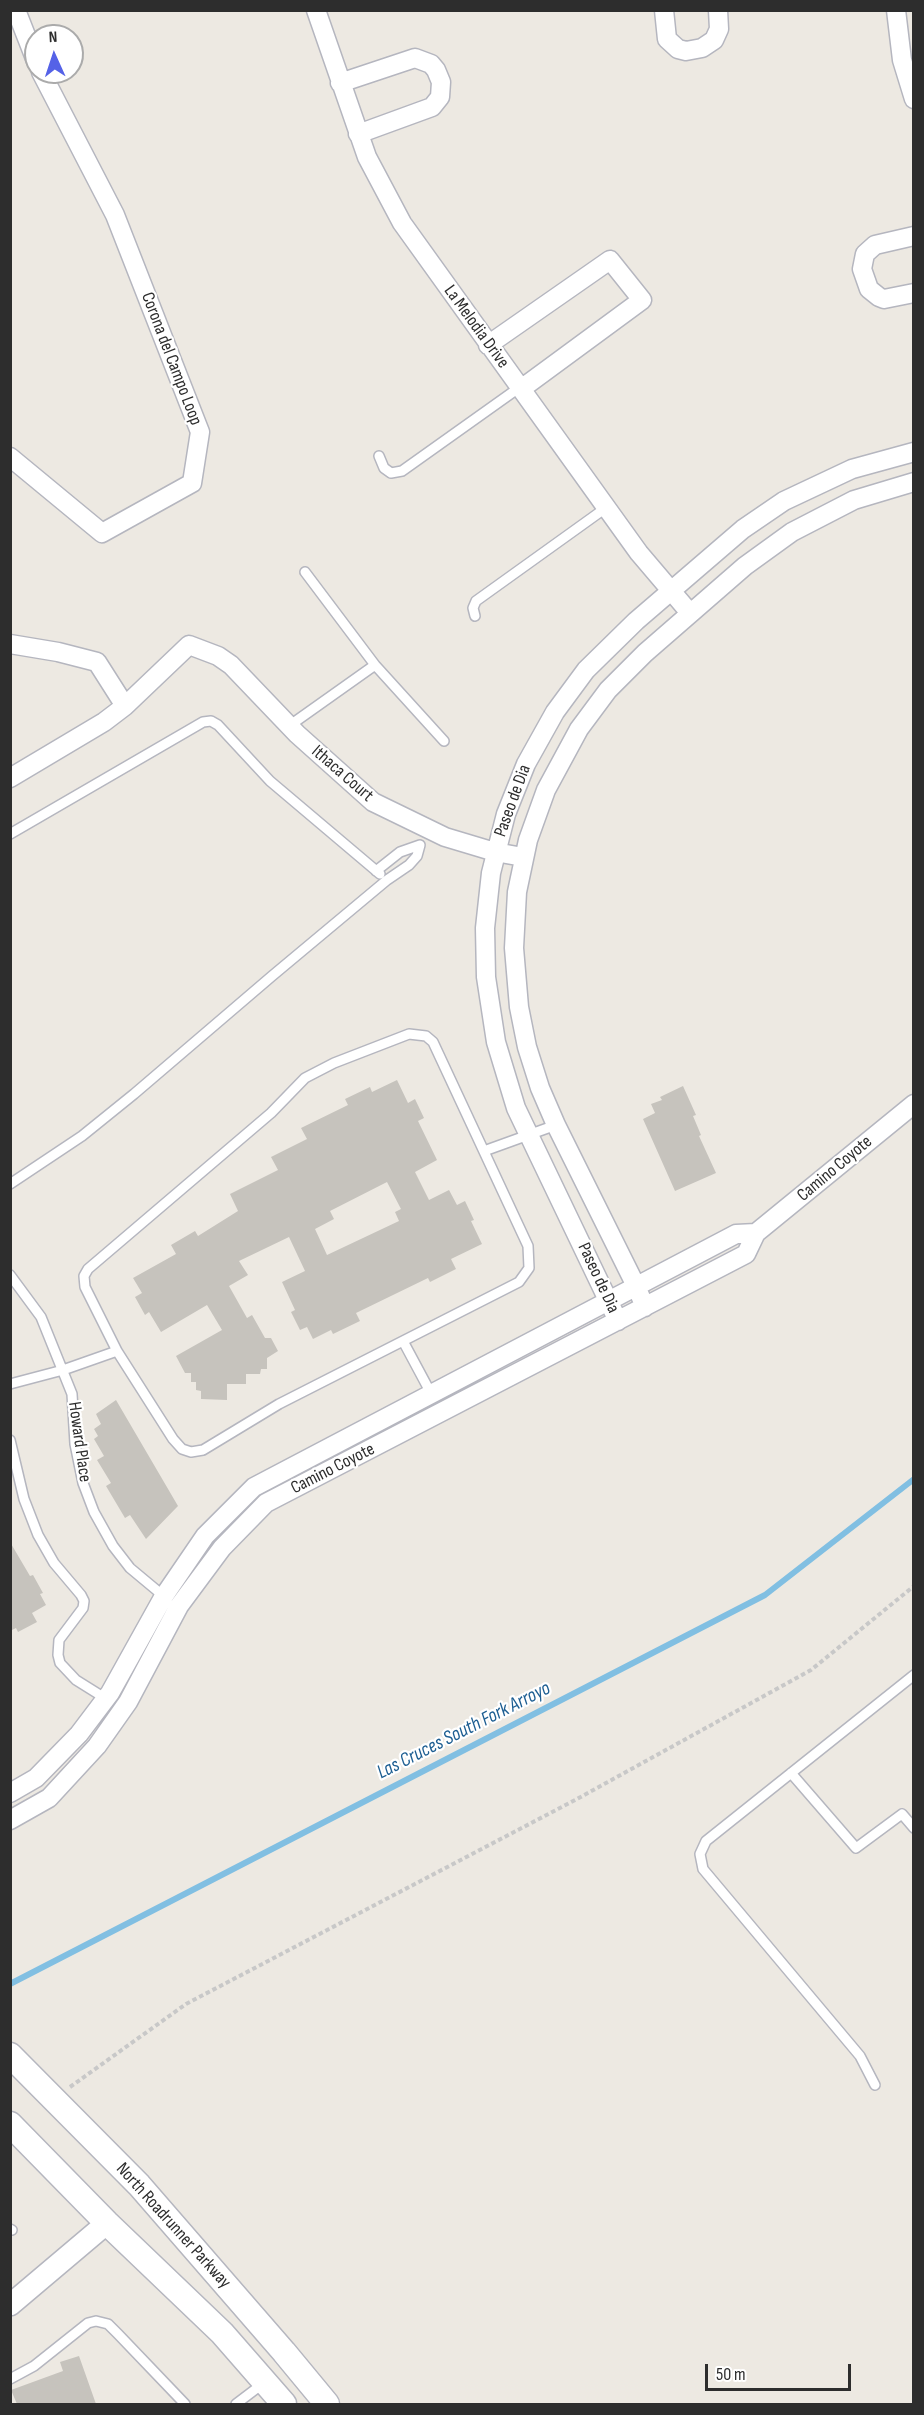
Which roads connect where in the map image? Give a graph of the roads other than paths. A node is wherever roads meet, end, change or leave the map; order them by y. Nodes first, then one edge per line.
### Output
1 (16, 10) edge
2 (316, 10) edge
3 (664, 10) edge
4 (718, 10) edge
5 (896, 10) edge
6 (24, 30) edge
7 (340, 83) junction
8 (47, 84) edge
9 (914, 99) edge
10 (358, 134) junction
11 (914, 236) edge
12 (914, 293) edge
13 (488, 345) junction
14 (520, 388) junction
15 (914, 452) edge
16 (379, 456) dead end
17 (10, 457) edge
18 (914, 482) edge
19 (606, 507) junction
20 (305, 572) dead end
21 (670, 591) junction
22 (690, 613) junction
23 (475, 616) dead end
24 (10, 644) edge
25 (375, 665) junction
26 (125, 706) junction
27 (289, 726) junction
28 (444, 741) dead end
29 (10, 778) edge
30 (10, 834) edge
31 (426, 838) junction
32 (495, 852) junction
33 (523, 857) junction
34 (376, 871) junction
35 (387, 880) junction
36 (914, 1104) edge
37 (556, 1125) junction
38 (530, 1133) junction
39 (484, 1151) junction
40 (10, 1184) edge
41 (756, 1233) junction
42 (10, 1275) edge
43 (636, 1286) junction
44 (608, 1300) junction
45 (645, 1307) junction
46 (618, 1321) junction
47 (403, 1341) junction
48 (117, 1351) junction
49 (63, 1370) junction
50 (10, 1384) edge
51 (431, 1393) junction
52 (441, 1413) junction
53 (10, 1440) edge
54 (171, 1601) junction
55 (914, 1676) edge
56 (106, 1698) junction
57 (123, 1709) junction
58 (791, 1773) junction
59 (10, 1793) edge
60 (10, 1820) edge
61 (914, 1828) edge
62 (10, 2055) edge
63 (875, 2085) dead end
64 (14, 2133) edge
65 (107, 2223) junction
66 (10, 2305) edge
67 (10, 2379) edge
68 (265, 2382) junction
69 (185, 2404) edge
70 (236, 2404) edge
71 (284, 2404) edge
72 (327, 2404) edge

1 - 6 street
2 - 7 street, La Melodia Drive
3 - 4 street
5 - 9 street
7 - 10 street, La Melodia Drive
7 - 10 street
8 - 17 street, Corona del Campo Loop
10 - 13 street, La Melodia Drive
11 - 12 street
13 - 14 street, La Melodia Drive
13 - 14 street
14 - 16 lane
14 - 19 street, La Melodia Drive
15 - 21 street, Paseo de Dia
18 - 22 street, Paseo de Dia
19 - 21 street, La Melodia Drive
19 - 23 lane
20 - 25 lane
21 - 22 street, La Melodia Drive
21 - 32 street, Paseo de Dia
22 - 33 street, Paseo de Dia
24 - 26 street
25 - 27 lane
25 - 28 lane
26 - 27 street, Ithaca Court
26 - 29 street
27 - 31 street, Ithaca Court
30 - 34 lane
31 - 32 street, Ithaca Court
31 - 34 lane
31 - 35 lane
32 - 33 street, Ithaca Court
32 - 38 street, Paseo de Dia
33 - 37 street, Paseo de Dia
34 - 35 lane
35 - 40 lane
36 - 41 street, Camino Coyote
37 - 38 lane
37 - 43 street, Paseo de Dia
38 - 39 lane
38 - 44 street, Paseo de Dia
39 - 47 lane
39 - 48 lane
41 - 43 street, Camino Coyote
41 - 45 street, Camino Coyote
42 - 49 lane, Howard Place
43 - 44 street, Camino Coyote
43 - 45 street, Paseo de Dia
44 - 46 street, Paseo de Dia
44 - 51 street, Camino Coyote
45 - 46 street, Camino Coyote
46 - 52 street, Camino Coyote
47 - 48 lane
47 - 51 lane
48 - 49 lane
49 - 50 lane
49 - 54 lane, Howard Place
51 - 52 lane
51 - 54 street, Camino Coyote
52 - 54 street, Camino Coyote
53 - 56 lane
54 - 56 street, Camino Coyote
54 - 57 street, Camino Coyote
55 - 58 lane
56 - 57 lane
56 - 59 street, Camino Coyote
57 - 60 street, Camino Coyote
58 - 61 lane
58 - 63 lane
62 - 72 main road, North Roadrunner Parkway
64 - 65 main road, North Roadrunner Parkway
65 - 66 street
65 - 68 main road, North Roadrunner Parkway
67 - 69 lane
68 - 70 lane
68 - 71 main road, North Roadrunner Parkway

